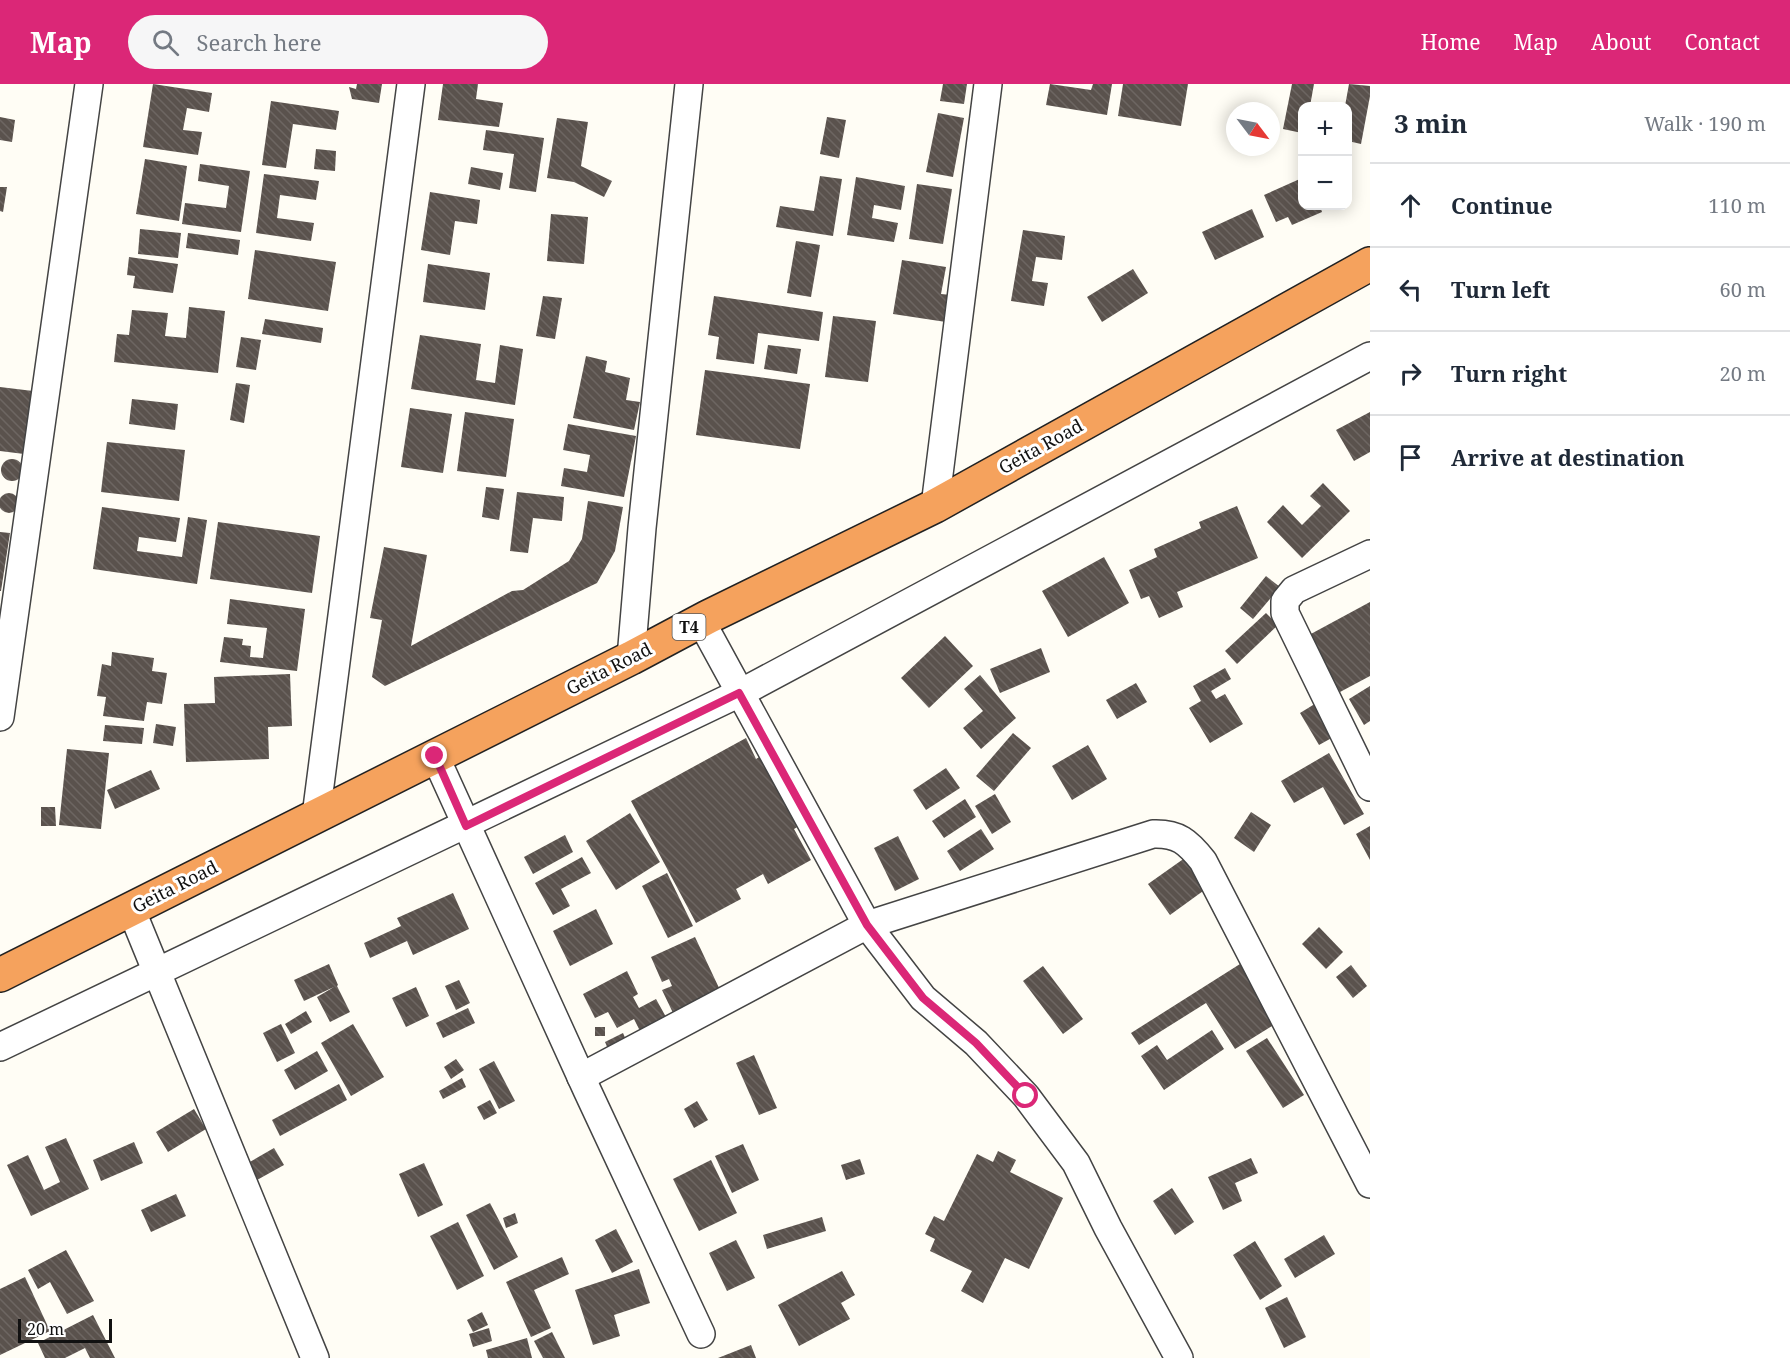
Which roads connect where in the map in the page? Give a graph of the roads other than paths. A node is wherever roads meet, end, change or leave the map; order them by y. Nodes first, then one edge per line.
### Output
1 (89, 84) edge
2 (411, 84) edge
3 (689, 84) edge
4 (988, 84) edge
5 (1370, 264) edge
6 (1369, 359) edge
7 (935, 506) junction
8 (1370, 554) edge
9 (701, 621) junction
10 (631, 658) junction
11 (739, 693) junction
12 (0, 717) edge
13 (435, 756) junction
14 (1370, 787) edge
15 (316, 816) junction
16 (466, 826) junction
17 (131, 909) junction
18 (867, 925) junction
19 (1, 968) edge
20 (158, 972) junction
21 (0, 1047) edge
22 (581, 1077) junction
23 (1370, 1184) edge
24 (701, 1334) dead end
25 (315, 1358) edge
26 (1179, 1358) edge

1 - 12 street
2 - 15 street
3 - 10 street
4 - 7 street
5 - 7 highway, Geita Road / T4
6 - 11 street
7 - 9 highway, Geita Road / T4
8 - 14 street
9 - 10 highway, Geita Road / T4
9 - 11 street
10 - 13 highway, Geita Road / T4
11 - 16 street
11 - 18 street
13 - 15 highway, Geita Road / T4
13 - 16 street
15 - 17 highway, Geita Road / T4
16 - 20 street
16 - 22 street
17 - 19 highway, Geita Road / T4
17 - 20 street
18 - 22 street
18 - 23 street
18 - 26 street
20 - 21 street
20 - 25 street
22 - 24 street

